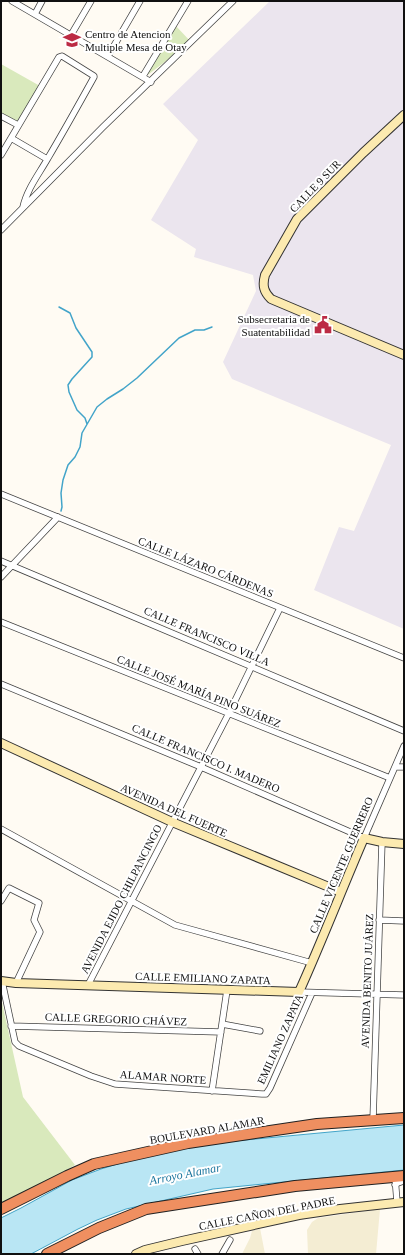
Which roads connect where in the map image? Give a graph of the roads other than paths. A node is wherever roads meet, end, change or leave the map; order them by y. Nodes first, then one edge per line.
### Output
1 (12, 1) edge
2 (42, 1) edge
3 (91, 1) edge
4 (140, 1) edge
5 (188, 1) edge
6 (233, 1) edge
7 (35, 14) junction
8 (71, 35) junction
9 (108, 56) junction
10 (143, 76) junction
11 (151, 82) junction
12 (404, 115) edge
13 (1, 116) edge
14 (18, 125) junction
15 (11, 138) junction
16 (1, 154) edge
17 (47, 159) junction
18 (23, 208) junction
19 (1, 230) edge
20 (404, 355) edge
21 (1, 494) edge
22 (58, 517) junction
23 (1, 561) edge
24 (12, 565) junction
25 (1, 577) edge
26 (280, 608) junction
27 (1, 622) edge
28 (404, 658) edge
29 (252, 666) junction
30 (1, 684) edge
31 (229, 713) junction
32 (404, 731) edge
33 (1, 743) edge
34 (404, 746) edge
35 (201, 767) junction
36 (395, 767) junction
37 (404, 767) edge
38 (390, 778) junction
39 (172, 822) junction
40 (1, 829) edge
41 (364, 838) junction
42 (382, 842) junction
43 (404, 844) edge
44 (3, 891) edge
45 (341, 892) junction
46 (1, 901) edge
47 (132, 901) junction
48 (379, 920) junction
49 (404, 921) edge
50 (312, 963) junction
51 (1, 981) edge
52 (16, 983) junction
53 (88, 985) junction
54 (227, 990) junction
55 (299, 992) junction
56 (312, 993) junction
57 (376, 994) junction
58 (404, 995) edge
59 (222, 1024) junction
60 (11, 1026) junction
61 (260, 1031) dead end
62 (221, 1032) junction
63 (212, 1091) junction
64 (266, 1094) joint
65 (404, 1114) edge
66 (404, 1118) edge
67 (388, 1119) junction
68 (372, 1120) junction
69 (400, 1180) edge
70 (400, 1202) edge
71 (1, 1209) edge
72 (230, 1240) dead end
73 (47, 1254) edge
74 (136, 1254) edge
75 (222, 1254) edge

1 - 7 street
2 - 7 street
3 - 8 street
4 - 9 street
5 - 10 street
6 - 11 street
7 - 8 street
8 - 9 street
9 - 10 street
10 - 11 street
11 - 18 street
12 - 20 street, CALLE 9 SUR
13 - 14 street
14 - 15 street
14 - 17 street
15 - 16 street
15 - 17 street
17 - 18 street
18 - 19 street
21 - 22 street, CALLE LÁZARO CÁRDENAS
22 - 24 street
22 - 26 street, CALLE LÁZARO CÁRDENAS
23 - 24 street, CALLE FRANCISCO VILLA
24 - 25 street
24 - 29 street, CALLE FRANCISCO VILLA
26 - 28 street, CALLE LÁZARO CÁRDENAS
26 - 29 street, AVENIDA EJIDO CHILPANCINGO
27 - 31 street, CALLE JOSÉ MARÍA PINO SUÁREZ
29 - 31 street, AVENIDA EJIDO CHILPANCINGO
29 - 32 street, CALLE FRANCISCO VILLA
30 - 35 street, CALLE FRANCISCO I. MADERO
31 - 35 street, AVENIDA EJIDO CHILPANCINGO
31 - 38 street, CALLE JOSÉ MARÍA PINO SUÁREZ
33 - 39 street, AVENIDA DEL FUERTE
34 - 36 street, CALLE VICENTE GUERRERO
35 - 39 street, AVENIDA EJIDO CHILPANCINGO
35 - 41 street, CALLE FRANCISCO I. MADERO
36 - 37 street
36 - 38 street, CALLE VICENTE GUERRERO
38 - 41 street, CALLE VICENTE GUERRERO
39 - 45 street, AVENIDA DEL FUERTE
39 - 47 street, AVENIDA EJIDO CHILPANCINGO
40 - 47 street
41 - 42 street, CALLE FRANCISCO I. MADERO
41 - 45 street, CALLE VICENTE GUERRERO
42 - 43 street, CALLE FRANCISCO I. MADERO
42 - 48 street, AVENIDA BENITO JUÁREZ
44 - 46 street
44 - 52 street
45 - 50 street, CALLE VICENTE GUERRERO
47 - 50 street
47 - 53 street, AVENIDA EJIDO CHILPANCINGO
48 - 49 street
48 - 57 street, AVENIDA BENITO JUÁREZ
50 - 55 street, CALLE VICENTE GUERRERO
51 - 52 street, CALLE EMILIANO ZAPATA
51 - 60 street
52 - 53 street, CALLE EMILIANO ZAPATA
53 - 54 street, CALLE EMILIANO ZAPATA
54 - 55 street, CALLE EMILIANO ZAPATA
54 - 59 street
55 - 56 street, CALLE EMILIANO ZAPATA
56 - 57 street, CALLE EMILIANO ZAPATA
56 - 64 street, EMILIANO ZAPATA
57 - 58 street, CALLE EMILIANO ZAPATA
57 - 68 street, AVENIDA BENITO JUÁREZ
59 - 61 street
59 - 62 street
60 - 62 street, CALLE GREGORIO CHÁVEZ
60 - 63 street, ALAMAR NORTE
62 - 63 street
63 - 64 street, ALAMAR NORTE
65 - 67 highway
66 - 67 highway, BOULEVARD ALAMAR
67 - 68 highway, BOULEVARD ALAMAR
68 - 71 highway, BOULEVARD ALAMAR
69 - 70 street
69 - 73 highway
70 - 74 street, CALLE CAÑON DEL PADRE
72 - 75 street

